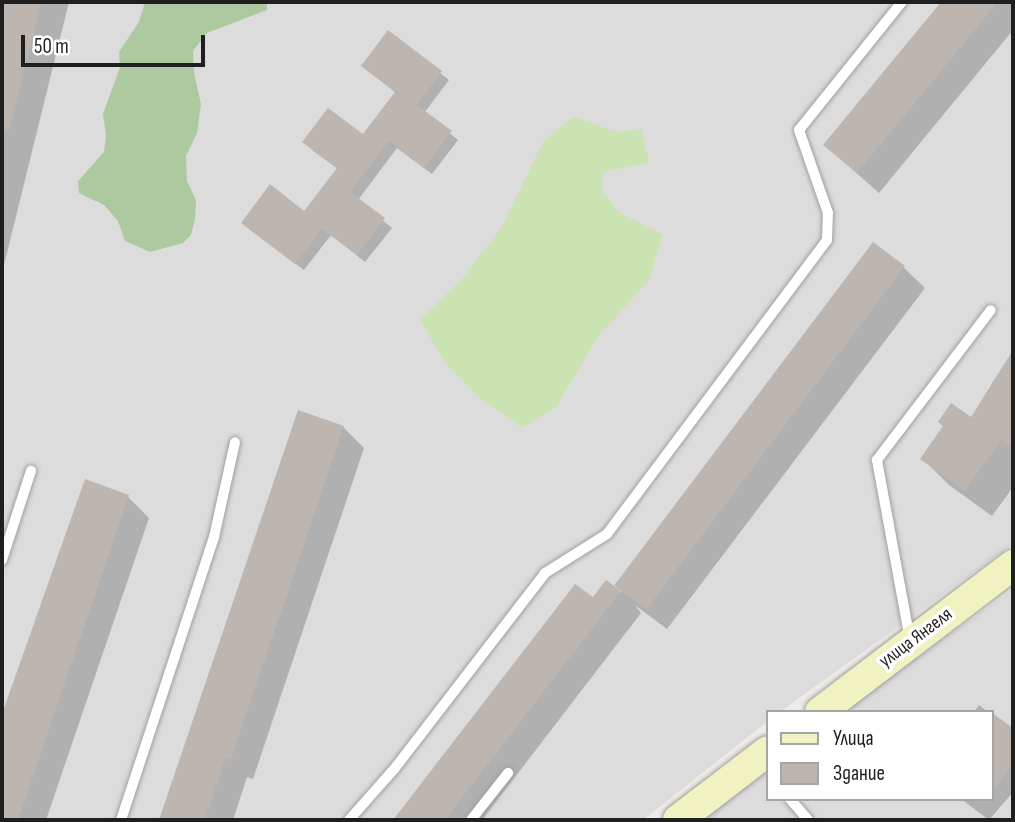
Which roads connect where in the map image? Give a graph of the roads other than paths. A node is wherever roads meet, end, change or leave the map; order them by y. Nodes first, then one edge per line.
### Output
1 (902, 2) edge
2 (991, 310) dead end
3 (235, 442) dead end
4 (31, 471) dead end
5 (2, 560) edge
6 (1013, 565) edge
7 (911, 643) junction
8 (823, 710) edge
9 (765, 760) edge
10 (508, 773) dead end
11 (792, 801) edge
12 (121, 820) edge
13 (349, 820) edge
14 (471, 820) edge
15 (678, 820) edge
16 (808, 820) edge

1 - 13 lane
2 - 7 lane
3 - 12 lane
4 - 5 lane
6 - 7 street, улица Янгеля
7 - 8 street, улица Янгеля
9 - 15 street
10 - 14 lane
11 - 16 lane

